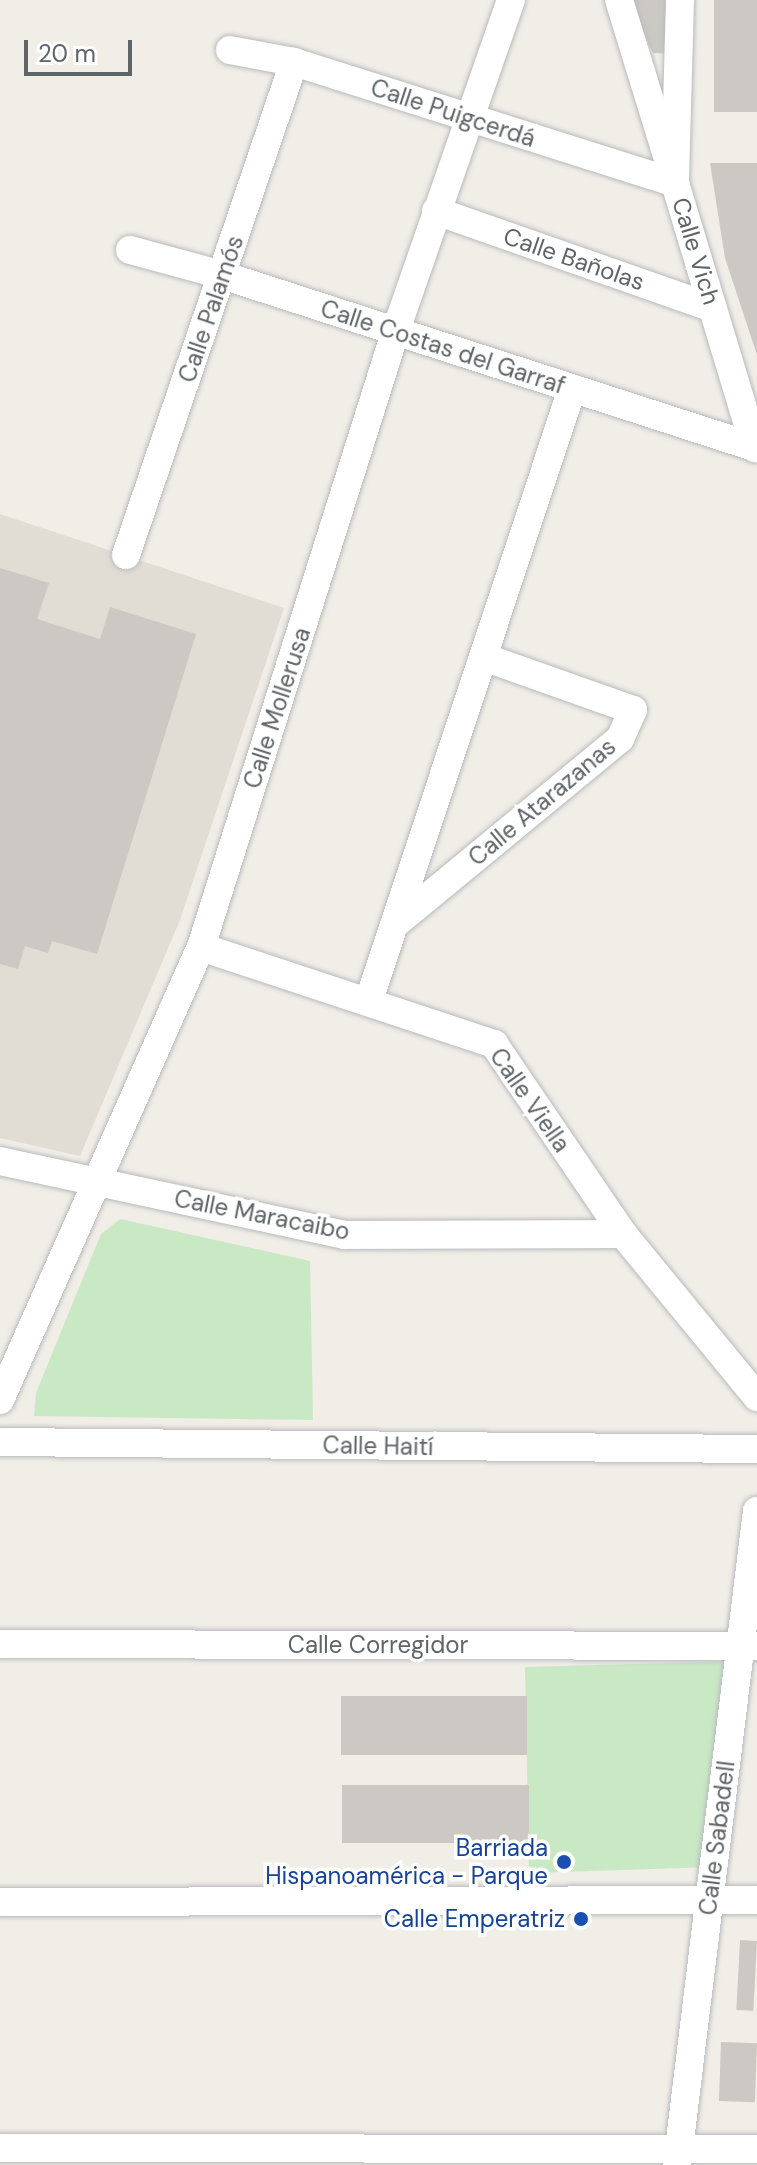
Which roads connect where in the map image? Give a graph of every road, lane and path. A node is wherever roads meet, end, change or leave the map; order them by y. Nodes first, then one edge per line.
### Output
1 (511, 0) edge
2 (619, 0) edge
3 (680, 0) edge
4 (230, 50) dead end
5 (294, 62) junction
6 (468, 118) junction
7 (675, 183) junction
8 (436, 211) junction
9 (130, 250) dead end
10 (222, 275) junction
11 (713, 308) junction
12 (395, 333) junction
13 (572, 389) junction
14 (756, 448) edge
15 (126, 555) dead end
16 (483, 657) junction
17 (394, 926) junction
18 (201, 947) junction
19 (369, 1000) junction
20 (0, 1161) edge
21 (99, 1181) junction
22 (623, 1234) junction
23 (757, 1397) edge
24 (0, 1400) edge
25 (0, 1442) edge
26 (757, 1449) edge
27 (757, 1511) edge
28 (0, 1644) edge
29 (748, 1646) edge
30 (709, 1899) junction
31 (757, 1900) edge
32 (0, 1902) edge
33 (0, 2148) edge
34 (757, 2149) edge
35 (678, 2157) edge

1 - 6 street, Calle Mollerusa
2 - 7 street
3 - 7 street, Calle Vich
4 - 5 street, Calle Puigcerdá
5 - 6 street, Calle Puigcerdá
5 - 10 street, Calle Palamós
6 - 7 street, Calle Puigcerdá
6 - 8 street, Calle Mollerusa
7 - 11 street, Calle Vich
8 - 11 street, Calle Bañolas
8 - 12 street, Calle Mollerusa
9 - 10 street, Calle Costas del Garraf
10 - 12 street, Calle Costas del Garraf
10 - 15 street, Calle Palamós
11 - 14 street, Calle Vich
12 - 13 street, Calle Costas del Garraf
12 - 18 street, Calle Mollerusa
13 - 14 street, Calle Costas del Garraf
13 - 16 street
16 - 17 street
16 - 17 street, Calle Atarazanas
17 - 19 street
18 - 19 street, Calle Viella
18 - 21 street, Calle Mollerusa
19 - 22 street, Calle Viella
20 - 21 street, Calle Maracaibo
21 - 22 street, Calle Maracaibo
21 - 24 street, Calle Mollerusa
22 - 23 street, Calle Viella
25 - 26 street, Calle Haití
27 - 29 street, Calle Sabadell
28 - 29 street, Calle Corregidor
29 - 30 street, Calle Sabadell
30 - 31 street
30 - 32 street
30 - 35 street, Calle Sabadell
33 - 35 street
34 - 35 street

